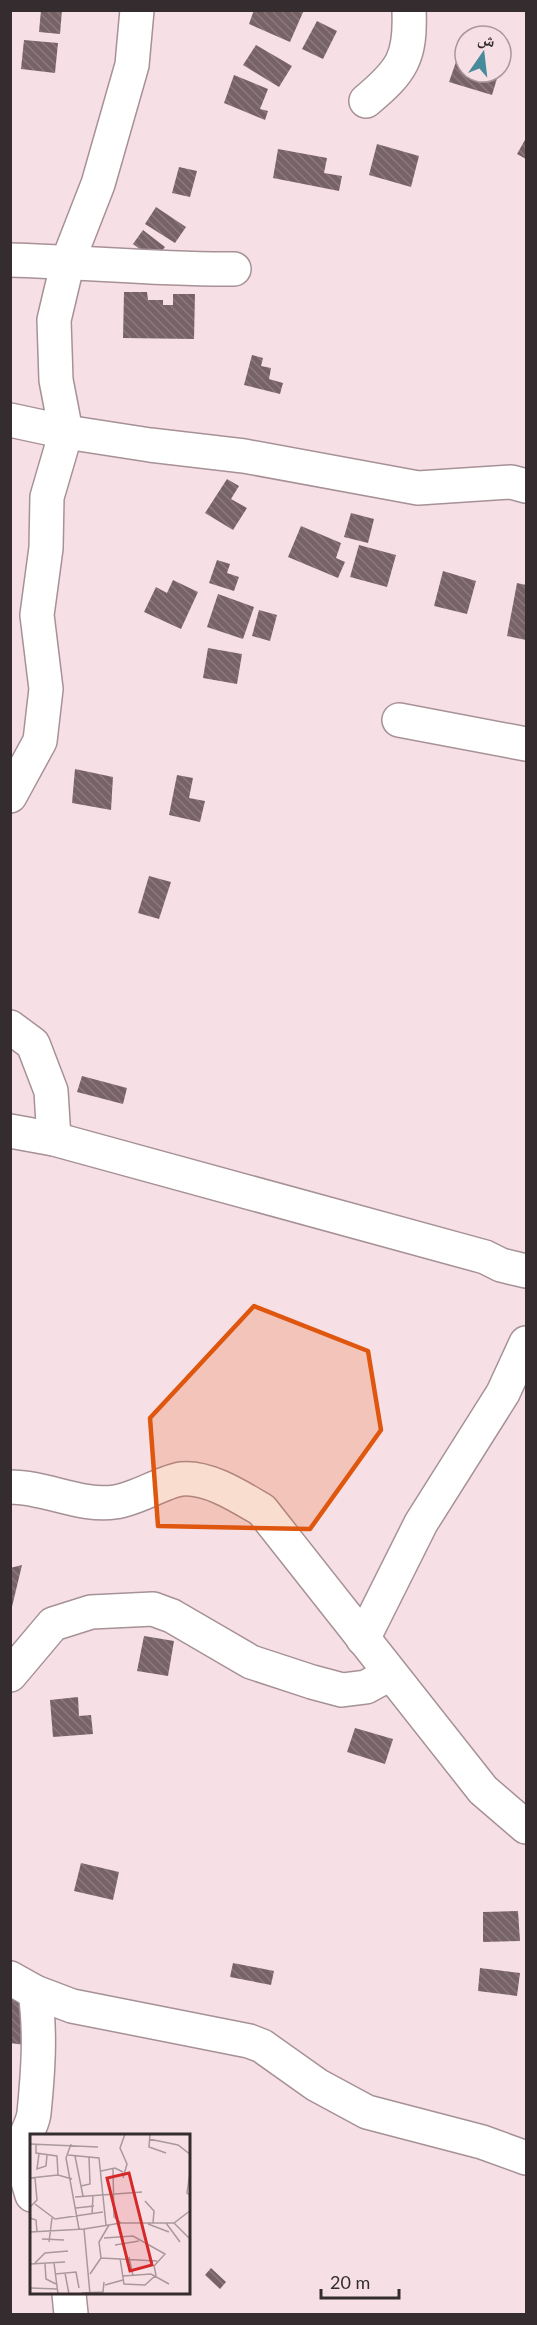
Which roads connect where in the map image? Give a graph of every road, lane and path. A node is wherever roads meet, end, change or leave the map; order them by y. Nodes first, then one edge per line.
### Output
1 (137, 10) edge
2 (409, 10) edge
3 (366, 100) dead end
4 (10, 260) edge
5 (68, 261) junction
6 (234, 269) dead end
7 (10, 420) edge
8 (66, 432) junction
9 (526, 486) edge
10 (399, 720) dead end
11 (526, 744) edge
12 (10, 796) edge
13 (10, 1027) edge
14 (10, 1131) edge
15 (54, 1139) junction
16 (514, 1268) edge
17 (526, 1290) edge
18 (526, 1343) edge
19 (10, 1487) edge
20 (363, 1640) junction
21 (390, 1674) junction
22 (10, 1675) edge
23 (526, 1827) edge
24 (23, 1985) edge
25 (524, 2154) edge
26 (30, 2187) edge
27 (69, 2295) edge
28 (71, 2314) edge

1 - 5 street
2 - 3 street
4 - 5 street
5 - 6 street
5 - 8 street
7 - 8 street
8 - 9 street
8 - 12 street
10 - 11 street
13 - 15 street
14 - 15 street
15 - 16 street
16 - 17 street
18 - 20 street
19 - 20 street
20 - 21 street
21 - 22 street
21 - 23 street
24 - 25 street
24 - 26 street
27 - 28 street

